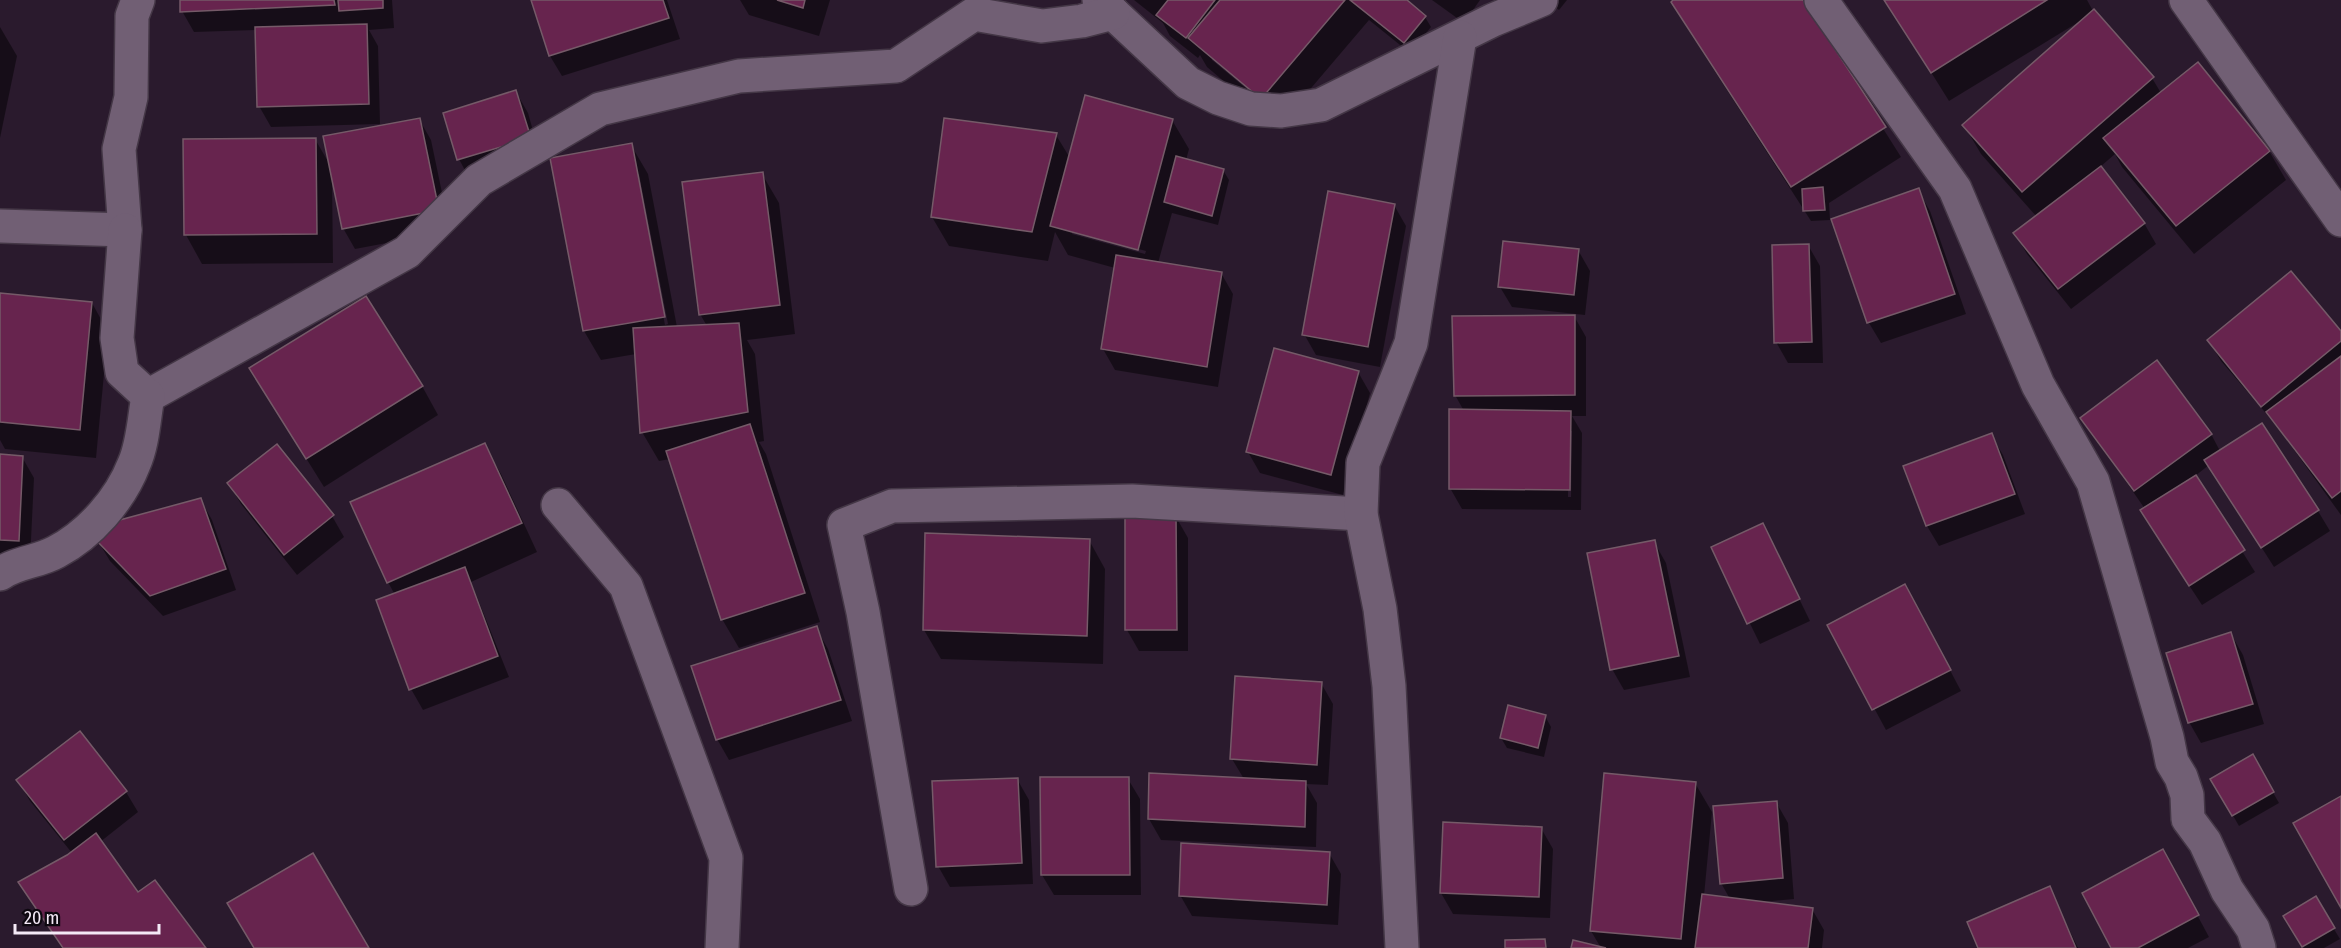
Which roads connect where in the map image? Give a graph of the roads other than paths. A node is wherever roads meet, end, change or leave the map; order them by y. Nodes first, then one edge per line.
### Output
1 (138, 0) edge
2 (1541, 0) edge
3 (1821, 0) edge
4 (2186, 0) edge
5 (1106, 7) edge
6 (1460, 37) junction
7 (2341, 220) edge
8 (0, 226) edge
9 (125, 230) junction
10 (148, 396) junction
11 (558, 505) dead end
12 (1361, 514) junction
13 (0, 574) edge
14 (911, 889) dead end
15 (722, 948) edge
16 (1402, 948) edge
17 (2259, 948) edge

1 - 9 street
2 - 6 street
3 - 17 street
4 - 7 street
5 - 6 street
5 - 10 street
6 - 12 street
8 - 9 street
9 - 10 street
10 - 13 street
11 - 15 street
12 - 14 street
12 - 16 street

